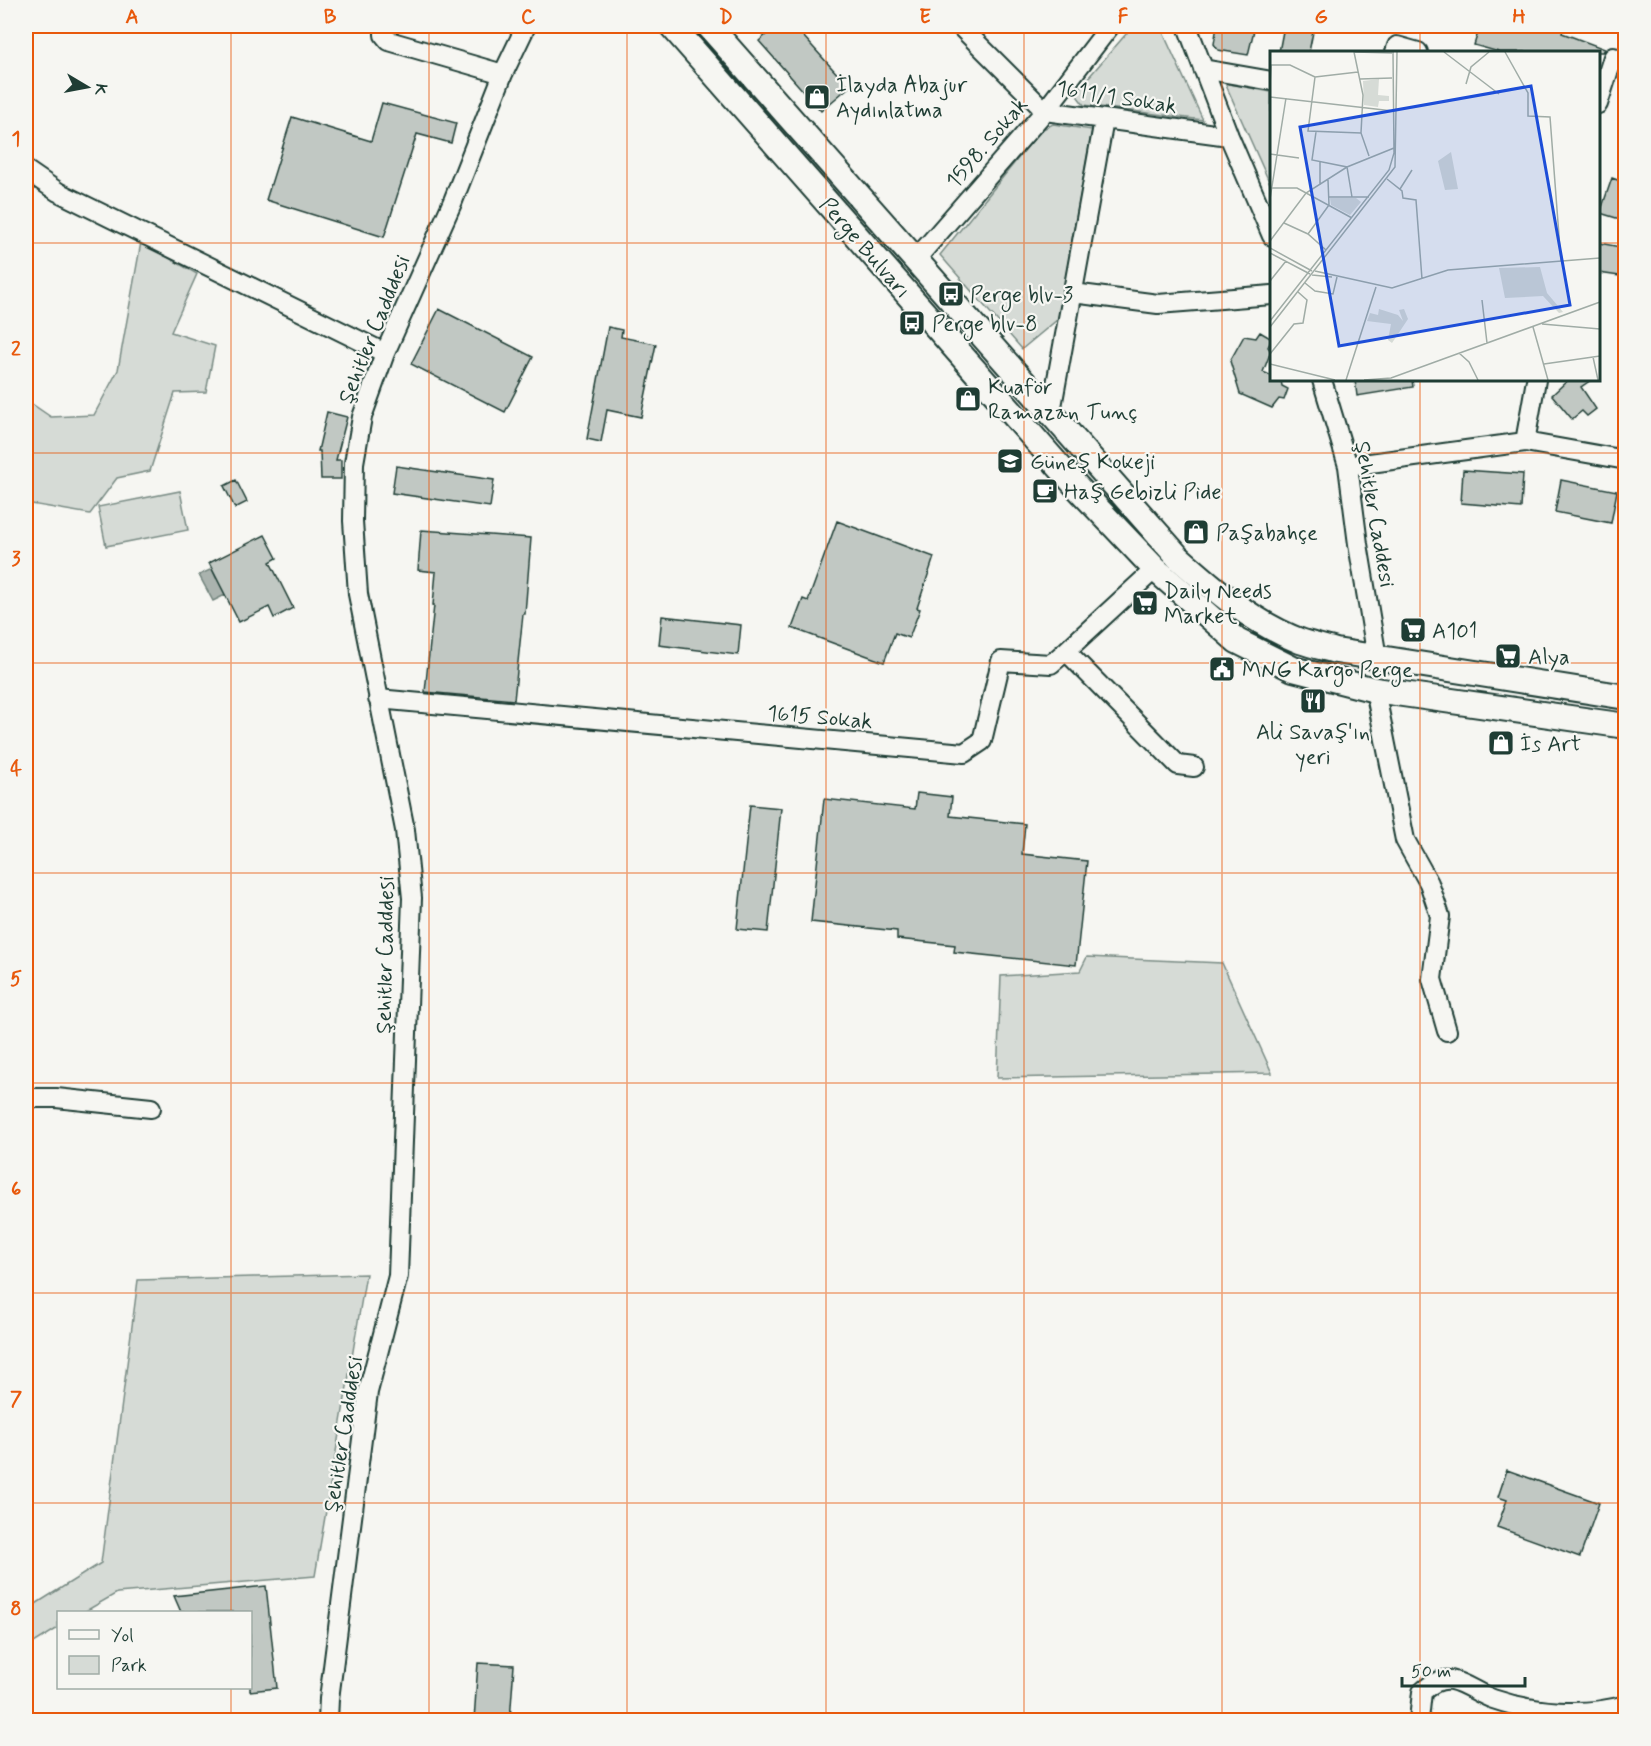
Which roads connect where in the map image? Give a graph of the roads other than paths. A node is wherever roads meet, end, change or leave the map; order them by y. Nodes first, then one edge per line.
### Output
1 (384, 26) edge
2 (512, 26) edge
3 (526, 26) edge
4 (538, 26) edge
5 (672, 26) edge
6 (960, 26) edge
7 (1110, 26) edge
8 (1188, 26) edge
9 (719, 29) edge
10 (1619, 58) edge
11 (1203, 69) junction
12 (503, 74) junction
13 (1270, 81) edge
14 (1600, 102) edge
15 (1045, 111) junction
16 (1104, 120) junction
17 (1229, 136) junction
18 (26, 170) edge
19 (1270, 231) edge
20 (916, 259) junction
21 (1073, 293) junction
22 (1270, 295) edge
23 (385, 353) junction
24 (1322, 381) edge
25 (1536, 381) edge
26 (1051, 412) junction
27 (1525, 442) junction
28 (1626, 460) edge
29 (1348, 466) junction
30 (1155, 568) junction
31 (1066, 651) junction
32 (1377, 658) junction
33 (1375, 690) junction
34 (1626, 697) edge
35 (378, 699) junction
36 (1626, 726) edge
37 (1194, 767) dead end
38 (1447, 1031) dead end
39 (26, 1098) edge
40 (152, 1108) dead end
41 (1626, 1705) edge
42 (328, 1720) edge
43 (1419, 1720) edge

1 - 12 street
2 - 12 street
3 - 12 street
4 - 12 street
5 - 30 main road, Perge Bulvarı
6 - 15 street, 1611/1 Sokak
7 - 15 street, 1598. Sokak
8 - 11 street
9 - 20 main road, Perge Bulvarı
10 - 14 street
11 - 13 street
11 - 17 street
12 - 23 street, Şehitler Cadddesi
15 - 16 street, 1611/1 Sokak
15 - 20 street, 1598. Sokak
16 - 17 street, 1611/1 Sokak
16 - 21 street
17 - 19 street
18 - 23 street
20 - 26 main road, Perge Bulvarı
21 - 22 street
21 - 26 street
23 - 35 street, Şehitler Cadddesi
24 - 29 street, Şehitler Caddesi
25 - 27 street
26 - 32 main road, Perge Bulvarı
27 - 28 street
27 - 29 street
29 - 32 street, Şehitler Caddesi
30 - 31 street, 1615 Sokak
30 - 33 main road, Perge Bulvarı
31 - 35 street, 1615 Sokak
31 - 37 street
32 - 34 main road, Perge Bulvarı
33 - 36 main road, Perge Bulvarı
33 - 38 street
35 - 42 street, Şehitler Cadddesi
39 - 40 street
41 - 43 street

